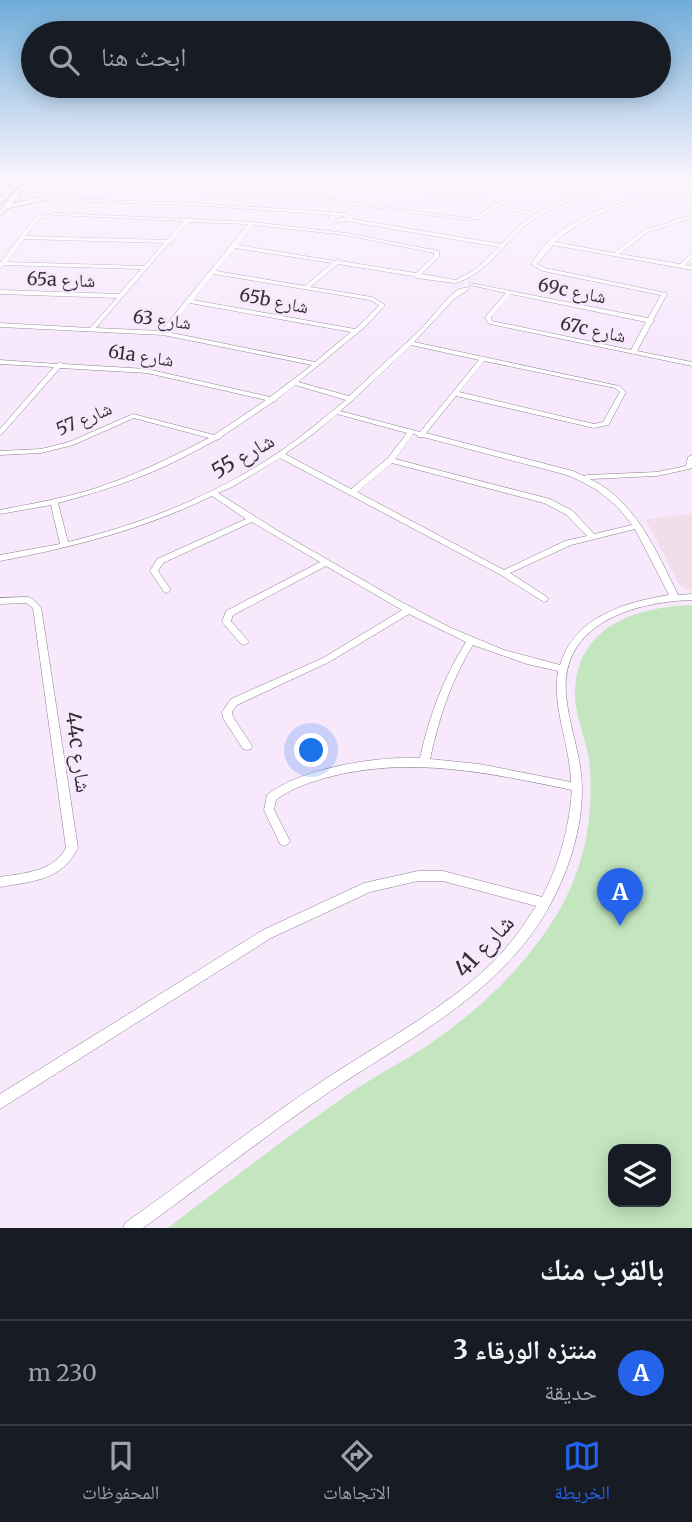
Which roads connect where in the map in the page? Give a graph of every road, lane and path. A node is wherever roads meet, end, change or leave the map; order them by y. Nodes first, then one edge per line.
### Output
1 (176, 235) edge
2 (242, 235) edge
3 (349, 235) edge
4 (449, 235) edge
5 (514, 235) edge
6 (560, 235) edge
7 (640, 235) edge
8 (23, 237) joint
9 (170, 242) junction
10 (550, 243) junction
11 (503, 245) junction
12 (233, 246) junction
13 (615, 254) junction
14 (692, 255) edge
15 (338, 261) junction
16 (2, 265) edge
17 (681, 266) junction
18 (146, 268) junction
19 (692, 268) edge
20 (211, 272) junction
21 (474, 274) junction
22 (416, 276) junction
23 (455, 283) junction
24 (470, 285) junction
25 (307, 287) junction
26 (0, 292) edge
27 (509, 293) junction
28 (453, 295) junction
29 (120, 296) junction
30 (188, 301) junction
31 (652, 321) junction
32 (0, 325) edge
33 (93, 328) junction
34 (354, 331) junction
35 (163, 333) junction
36 (408, 343) junction
37 (633, 352) junction
38 (482, 360) junction
39 (0, 362) edge
40 (60, 364) junction
41 (317, 364) junction
42 (692, 364) edge
43 (294, 383) junction
44 (457, 394) junction
45 (351, 399) junction
46 (274, 400) junction
47 (334, 414) junction
48 (0, 433) edge
49 (410, 433) junction
50 (420, 436) junction
51 (218, 438) junction
52 (0, 453) edge
53 (281, 455) junction
54 (692, 459) edge
55 (391, 460) junction
56 (581, 477) junction
57 (351, 493) junction
58 (211, 495) junction
59 (54, 503) junction
60 (0, 512) edge
61 (252, 519) junction
62 (638, 526) junction
63 (592, 536) junction
64 (69, 545) junction
65 (0, 558) edge
66 (327, 562) junction
67 (504, 573) junction
68 (167, 590) dead end
69 (692, 597) edge
70 (674, 598) junction
71 (544, 599) dead end
72 (6, 601) edge
73 (409, 610) junction
74 (244, 642) dead end
75 (470, 643) junction
76 (563, 669) junction
77 (247, 746) dead end
78 (424, 762) junction
79 (577, 787) junction
80 (284, 841) dead end
81 (0, 882) edge
82 (544, 903) junction
83 (0, 1102) edge
84 (130, 1228) edge

1 - 9 street
2 - 12 street
3 - 22 street
4 - 11 street
5 - 11 street
6 - 10 street
7 - 13 street
8 - 9 street
8 - 16 street
9 - 18 street
10 - 13 street
10 - 31 street
11 - 21 street
12 - 15 street, 69c شارع
12 - 20 street
13 - 17 street
14 - 17 street
15 - 22 street, 69c شارع
15 - 25 street
16 - 18 street
17 - 19 street
18 - 29 street
20 - 25 street
20 - 30 street
21 - 23 street
21 - 24 street
22 - 23 street, 69c شارع
23 - 24 street, 69c شارع
23 - 28 street
24 - 27 street, 69c شارع
24 - 28 street, شارع 55
25 - 34 street
26 - 29 street, 65a شارع
27 - 31 street, 69c شارع
27 - 37 street, 67c شارع
28 - 36 street, شارع 55
29 - 33 street
30 - 34 street, 65b شارع
30 - 35 street
31 - 37 street
32 - 33 street, شارع 63
33 - 35 street, شارع 63
34 - 41 street
35 - 41 street, شارع 63
36 - 38 street
36 - 45 street, شارع 55
37 - 42 street, 67c شارع
38 - 44 street
38 - 44 street
39 - 40 street, 61a شارع
40 - 46 street, 61a شارع
40 - 48 street
41 - 43 street
43 - 45 street
43 - 46 street
44 - 50 street
45 - 47 street, شارع 55
46 - 51 street
47 - 49 street
47 - 53 street, شارع 55
49 - 50 street
49 - 55 street
50 - 56 street
51 - 52 street, شارع 57
51 - 59 street
53 - 57 street
53 - 58 street, شارع 55
54 - 56 street
55 - 57 street
55 - 63 street
56 - 62 street
57 - 67 street
58 - 61 street
58 - 64 street, شارع 55
59 - 60 street
59 - 64 street
61 - 66 street
61 - 68 street
62 - 63 street
62 - 70 street
63 - 67 street
64 - 65 street, شارع 55
66 - 73 street
66 - 74 street
67 - 71 street
69 - 70 street, شارع 41
70 - 76 street, شارع 41
72 - 81 street, 44c شارع
73 - 75 street
73 - 77 street
75 - 76 street
75 - 78 street
76 - 79 street, شارع 41
78 - 79 street
78 - 80 street
79 - 82 street, شارع 41
82 - 83 street
82 - 84 street, شارع 41

